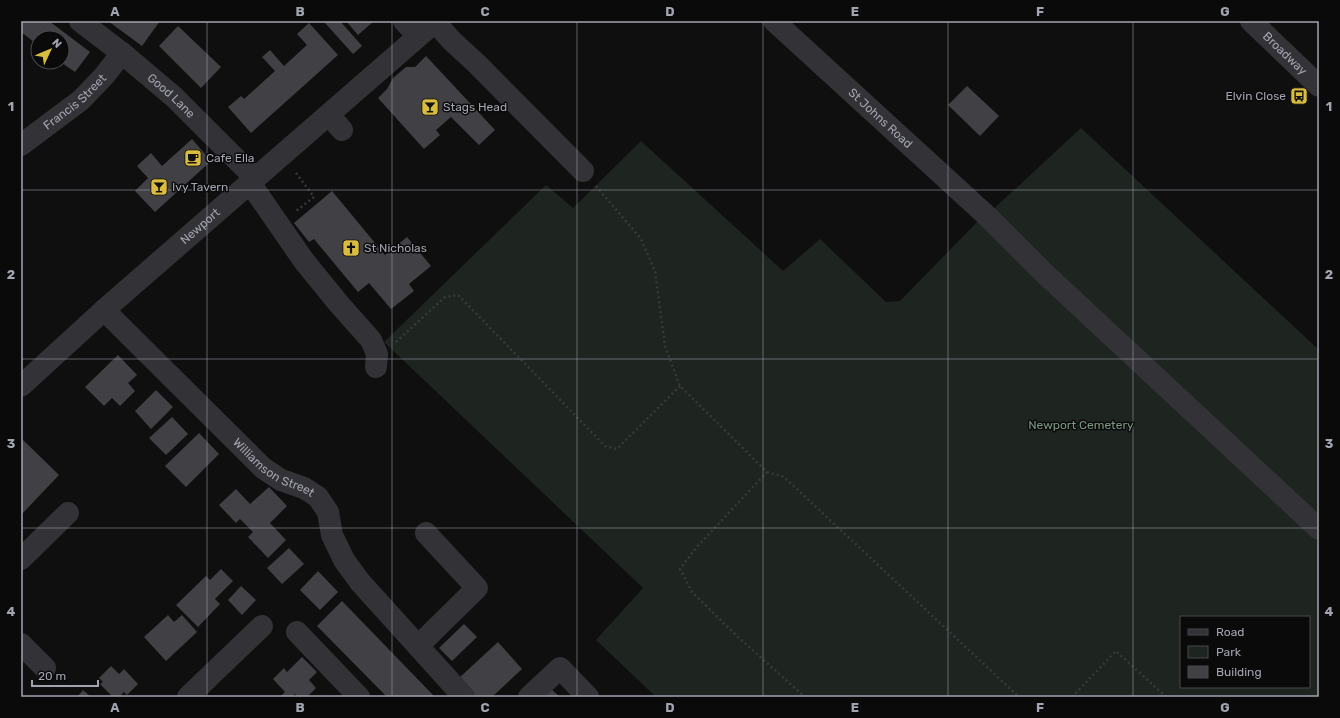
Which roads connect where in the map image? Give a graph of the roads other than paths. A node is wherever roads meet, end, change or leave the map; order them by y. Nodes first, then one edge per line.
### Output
1 (80, 21) edge
2 (435, 21) edge
3 (774, 21) edge
4 (1251, 21) edge
5 (411, 29) edge
6 (122, 53) junction
7 (1319, 86) edge
8 (21, 145) edge
9 (583, 171) road end
10 (252, 181) junction
11 (104, 310) junction
12 (376, 368) dead end
13 (21, 386) edge
14 (68, 513) dead end
15 (1319, 529) edge
16 (426, 533) dead end
17 (21, 559) edge
18 (262, 626) dead end
19 (297, 632) dead end
20 (21, 644) edge
21 (418, 646) junction
22 (45, 668) dead end
23 (188, 697) edge
24 (359, 697) edge
25 (464, 697) edge
26 (529, 697) edge
27 (588, 697) edge

1 - 6 street, Good Lane
2 - 5 street, Newport
2 - 9 street
3 - 15 street, St Johns Road
4 - 7 street, Broadway
5 - 10 street, Newport
6 - 8 street, Francis Street
6 - 10 street, Good Lane
10 - 11 street, Newport
10 - 12 street, Good Lane
11 - 13 street, Newport
11 - 21 street, Williamson Street
14 - 17 street
16 - 21 street
18 - 23 street
19 - 24 street
20 - 22 street
21 - 25 street, Williamson Street
26 - 27 street

